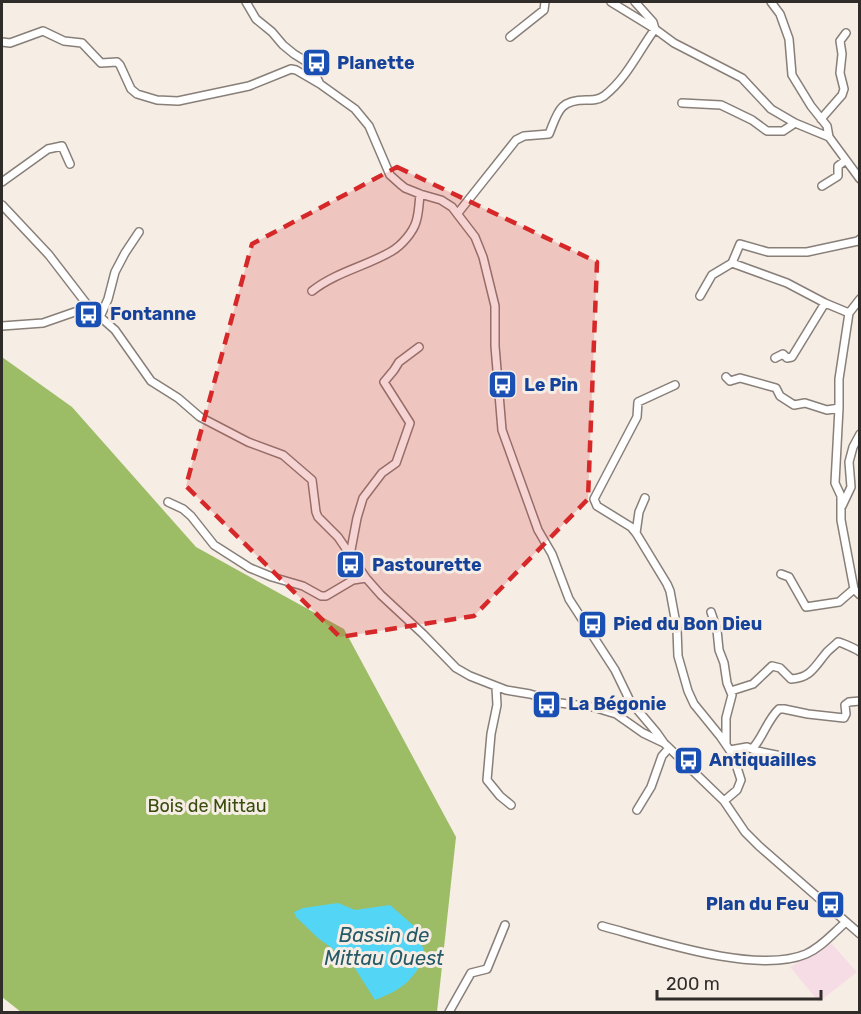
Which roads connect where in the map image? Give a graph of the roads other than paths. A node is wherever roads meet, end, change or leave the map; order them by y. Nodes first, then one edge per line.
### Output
1 (246, 2) edge
2 (545, 2) edge
3 (611, 2) edge
4 (635, 2) edge
5 (771, 2) edge
6 (641, 16) junction
7 (655, 29) junction
8 (846, 33) dead end
9 (510, 37) dead end
10 (2, 42) edge
11 (320, 84) junction
12 (682, 103) dead end
13 (822, 119) junction
14 (795, 123) junction
15 (829, 136) junction
16 (846, 160) junction
17 (70, 164) dead end
18 (858, 176) edge
19 (2, 182) edge
20 (822, 186) dead end
21 (420, 194) junction
22 (2, 205) edge
23 (458, 213) junction
24 (139, 232) dead end
25 (860, 239) edge
26 (732, 263) junction
27 (312, 291) dead end
28 (700, 296) dead end
29 (860, 299) edge
30 (825, 303) junction
31 (89, 307) junction
32 (849, 313) junction
33 (100, 317) junction
34 (2, 326) edge
35 (419, 347) dead end
36 (775, 358) dead end
37 (726, 376) dead end
38 (675, 385) dead end
39 (839, 408) junction
40 (860, 434) edge
41 (645, 498) dead end
42 (168, 502) dead end
43 (841, 508) junction
44 (636, 532) junction
45 (350, 555) junction
46 (781, 574) dead end
47 (366, 578) junction
48 (857, 592) edge
49 (711, 612) dead end
50 (860, 652) edge
51 (496, 687) junction
52 (731, 691) junction
53 (860, 701) edge
54 (666, 746) junction
55 (728, 747) junction
56 (752, 749) junction
57 (801, 760) dead end
58 (724, 801) junction
59 (511, 806) dead end
60 (636, 810) dead end
61 (846, 922) junction
62 (506, 925) dead end
63 (602, 926) dead end
64 (860, 934) edge
65 (449, 1012) edge

1 - 11 street
2 - 9 street
3 - 6 street
4 - 6 street
5 - 13 street
6 - 7 street
7 - 14 street
7 - 23 street
8 - 13 street
10 - 11 street
11 - 21 street
12 - 14 street
13 - 15 street
14 - 15 street
15 - 16 street
16 - 18 street
16 - 20 street
17 - 19 street
21 - 23 street
21 - 27 street
22 - 31 street
23 - 54 street
24 - 33 street
25 - 26 street
26 - 28 street
26 - 30 street
29 - 32 street
30 - 32 street
30 - 36 street
31 - 33 street
31 - 34 street
32 - 39 street
33 - 45 street
35 - 45 street
37 - 39 street
38 - 44 street
39 - 43 street
40 - 43 street
41 - 44 street
42 - 47 street
43 - 48 street
44 - 55 street
45 - 47 street
46 - 48 street
47 - 51 street
49 - 52 street
50 - 52 street
51 - 54 street
51 - 59 street
52 - 55 street
53 - 56 street
54 - 58 street
54 - 60 street
55 - 56 street
55 - 58 street
56 - 57 street
58 - 61 street
61 - 63 street
61 - 64 street
62 - 65 street

